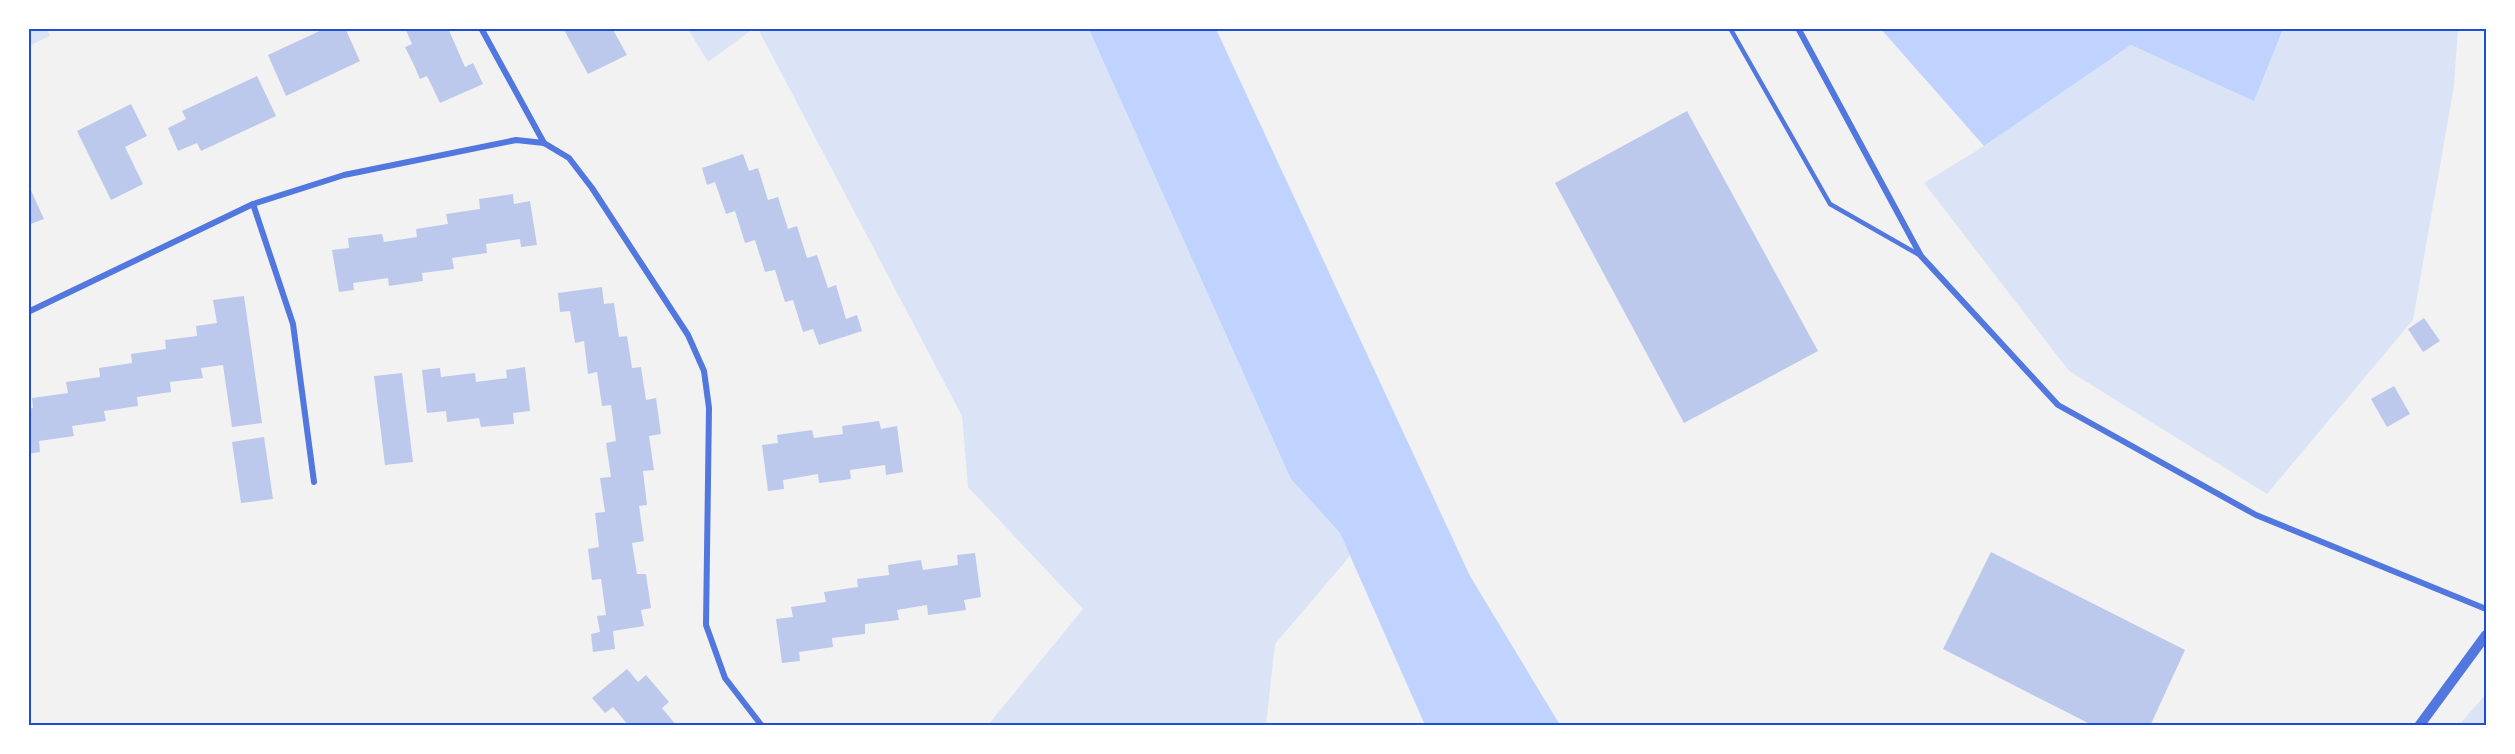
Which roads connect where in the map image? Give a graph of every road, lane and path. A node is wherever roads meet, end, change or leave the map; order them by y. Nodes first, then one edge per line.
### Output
1 (481, 28) edge
2 (1730, 28) edge
3 (1798, 28) edge
4 (543, 143) junction
5 (253, 204) junction
6 (1922, 256) junction
7 (28, 312) edge
8 (314, 482) dead end
9 (2487, 609) edge
10 (2487, 635) edge
11 (762, 726) edge
12 (2419, 726) edge

1 - 4 street
2 - 6 lane
3 - 6 street
4 - 5 street
4 - 11 street
5 - 7 street
5 - 8 street
6 - 9 street
10 - 12 street

